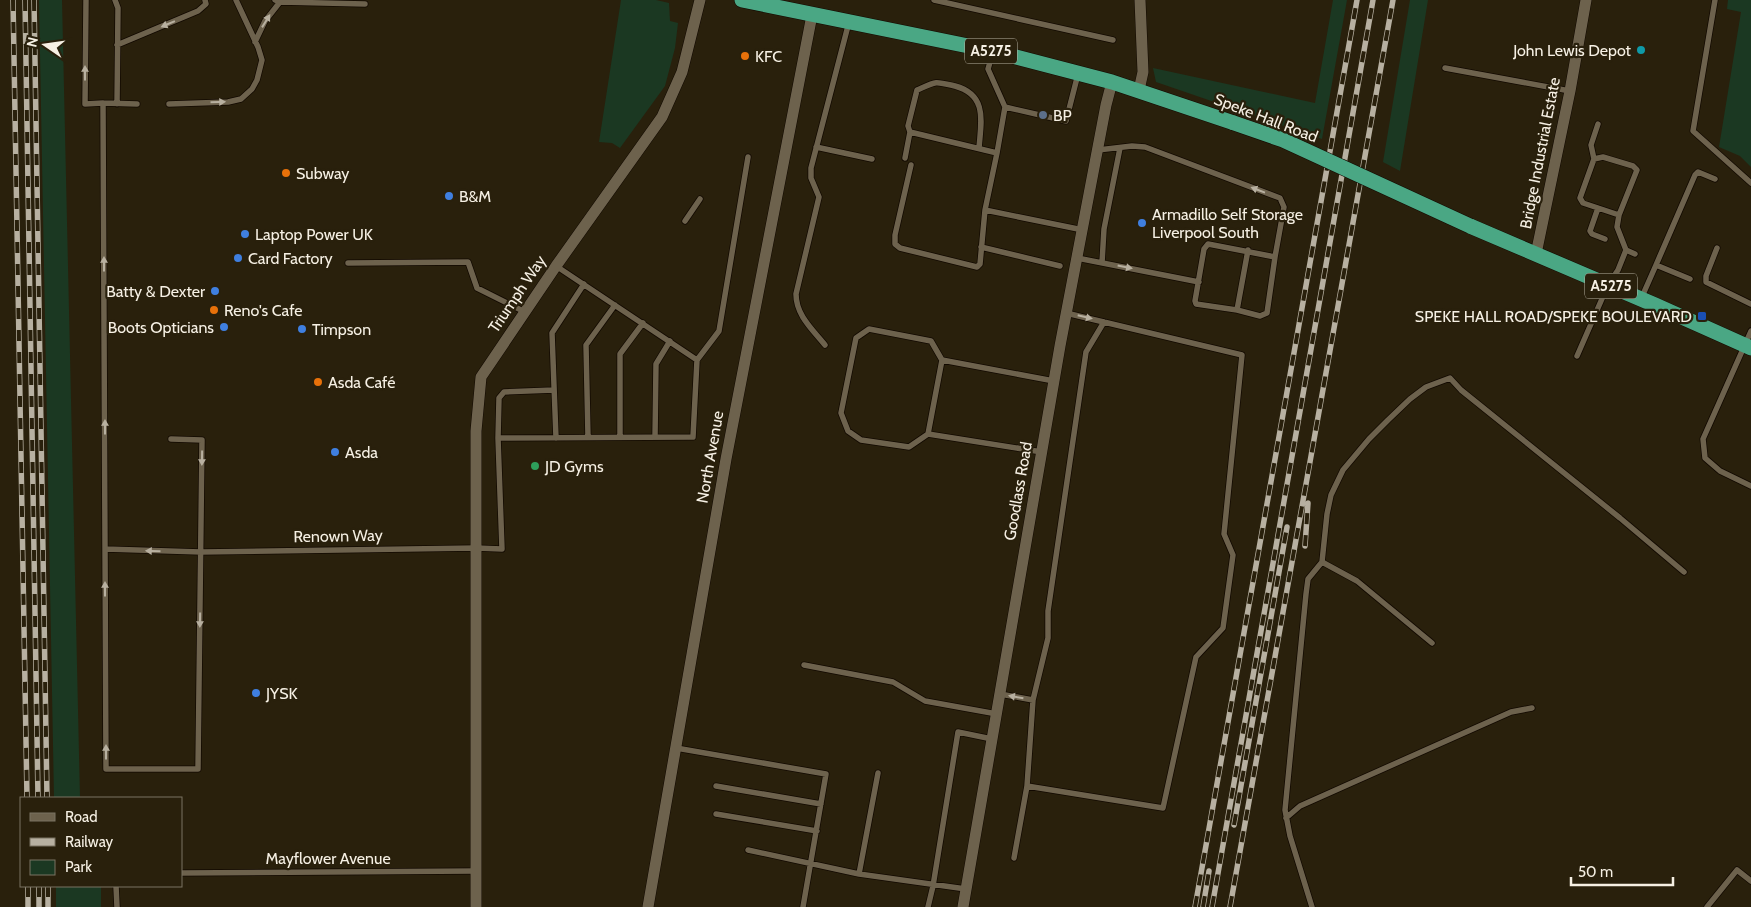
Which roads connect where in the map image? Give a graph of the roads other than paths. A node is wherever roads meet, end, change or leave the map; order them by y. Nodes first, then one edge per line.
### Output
1 (86, 0) edge
2 (115, 0) edge
3 (205, 0) edge
4 (236, 0) edge
5 (700, 0) edge
6 (742, 0) edge
7 (934, 0) edge
8 (1140, 0) edge
9 (1586, 0) edge
10 (1715, 0) edge
11 (278, 1) edge
12 (365, 4) dead end
13 (812, 15) junction
14 (849, 22) junction
15 (1113, 40) dead end
16 (255, 42) junction
17 (117, 46) junction
18 (993, 51) junction
19 (1445, 68) dead end
20 (1078, 74) junction
21 (1112, 82) junction
22 (1140, 90) junction
23 (1570, 91) junction
24 (103, 103) junction
25 (117, 104) junction
26 (137, 104) dead end
27 (169, 104) dead end
28 (1005, 108) junction
29 (1598, 124) dead end
30 (910, 132) junction
31 (816, 147) junction
32 (979, 148) junction
33 (1120, 148) junction
34 (1098, 150) junction
35 (997, 153) junction
36 (748, 157) dead end
37 (904, 158) dead end
38 (872, 159) dead end
39 (1594, 159) junction
40 (911, 165) dead end
41 (1716, 179) dead end
42 (1751, 183) edge
43 (700, 199) dead end
44 (1598, 208) junction
45 (985, 210) junction
46 (1619, 215) junction
47 (685, 222) dead end
48 (1083, 230) junction
49 (1605, 239) dead end
50 (981, 247) junction
51 (1717, 248) dead end
52 (1248, 250) junction
53 (1626, 250) junction
54 (1536, 254) junction
55 (1635, 254) dead end
56 (1275, 257) junction
57 (1077, 258) junction
58 (348, 263) dead end
59 (1102, 263) junction
60 (1656, 265) junction
61 (556, 266) junction
62 (1060, 266) dead end
63 (1690, 279) dead end
64 (1199, 282) junction
65 (584, 284) junction
66 (1608, 285) junction
67 (1641, 299) junction
68 (1751, 304) edge
69 (615, 305) junction
70 (1237, 310) junction
71 (525, 312) junction
72 (1066, 313) junction
73 (1104, 322) junction
74 (643, 323) junction
75 (670, 341) junction
76 (1749, 341) edge
77 (825, 344) dead end
78 (1577, 356) dead end
79 (697, 360) junction
80 (942, 360) junction
81 (1054, 381) junction
82 (554, 390) junction
83 (928, 434) junction
84 (588, 437) junction
85 (620, 437) junction
86 (654, 437) junction
87 (498, 438) junction
88 (556, 438) junction
89 (171, 439) dead end
90 (1042, 452) junction
91 (1751, 486) edge
92 (476, 548) junction
93 (105, 550) junction
94 (201, 552) junction
95 (1322, 562) junction
96 (1684, 572) dead end
97 (1432, 643) dead end
98 (804, 665) dead end
99 (1000, 694) junction
100 (1033, 700) junction
101 (1532, 708) dead end
102 (996, 714) junction
103 (992, 739) junction
104 (676, 748) junction
105 (878, 773) dead end
106 (716, 786) dead end
107 (1027, 786) junction
108 (821, 804) junction
109 (716, 814) dead end
110 (1286, 818) junction
111 (817, 831) junction
112 (748, 850) dead end
113 (1014, 858) dead end
114 (811, 864) junction
115 (476, 871) junction
116 (182, 873) edge
117 (858, 874) junction
118 (1751, 881) edge
119 (933, 886) junction
120 (116, 887) edge
121 (966, 889) junction
122 (117, 907) edge
123 (476, 907) edge
124 (648, 907) edge
125 (803, 907) edge
126 (928, 907) edge
127 (963, 907) edge
128 (1312, 907) edge
129 (1707, 907) edge

24 -> 1 lane
2 - 17 lane
3 -> 17 lane
4 - 16 lane
5 - 61 street, Triumph Way
6 - 13 highway, Speke Hall Road / A5275
7 - 15 lane
8 - 22 street
9 - 23 street, Bridge Industrial Estate
10 - 42 lane
11 - 12 lane
16 -> 11 lane
13 - 14 highway, Speke Hall Road / A5275
13 - 104 street, North Avenue
14 - 18 highway, Speke Hall Road / A5275
14 - 31 lane
27 -> 16 lane
17 - 25 lane
18 - 20 highway, Speke Hall Road / A5275
18 - 28 lane
19 - 23 lane
20 - 21 highway, Speke Hall Road / A5275
20 - 28 lane
21 - 22 highway, Speke Hall Road / A5275
21 - 34 street, Goodlass Road
22 - 54 highway, Speke Hall Road / A5275, bridge
23 - 54 street, Bridge Industrial Estate
24 - 25 lane
93 -> 24 lane
25 - 26 lane
28 - 35 lane
29 - 39 lane
30 - 32 lane
30 - 32 lane
30 - 37 lane
31 - 38 lane
31 - 77 lane
32 - 35 lane
33 - 34 lane
56 -> 33 lane
33 - 59 lane
34 - 48 street, Goodlass Road
35 - 45 lane
36 - 79 lane
39 - 44 lane
39 - 46 lane
40 - 50 lane
41 - 60 lane
43 - 47 lane
44 - 46 lane
44 - 49 lane
45 - 48 lane
45 - 50 lane
46 - 53 lane
48 - 57 street, Goodlass Road
50 - 62 lane
51 - 68 lane
52 - 56 lane
52 - 64 lane
52 - 70 lane
53 - 55 lane
53 - 66 lane
54 - 66 highway, Speke Hall Road / A5275
56 - 70 lane
57 - 59 lane
57 - 72 street, Goodlass Road
58 - 71 lane
59 -> 64 lane
60 - 63 lane
60 - 67 lane
61 - 65 lane
61 - 71 street, Triumph Way
64 - 70 lane
65 - 69 lane
65 - 82 lane
66 - 67 highway, Speke Hall Road / A5275
66 - 78 lane
67 - 76 highway, Speke Hall Road / A5275
69 - 74 lane
69 - 84 lane
71 - 92 street, Triumph Way
72 -> 73 lane
72 - 81 street, Goodlass Road
73 - 100 lane
73 - 107 lane
74 - 75 lane
74 - 85 lane
75 - 79 lane
75 - 86 lane
76 - 91 lane
79 - 86 lane
80 - 81 lane
80 - 83 lane
80 - 83 lane
81 - 90 street, Goodlass Road
82 - 87 lane
82 - 88 lane
83 - 90 lane
84 - 85 lane
84 - 88 lane
85 - 86 lane
87 - 88 lane
87 - 92 lane, Renown Way
89 -> 94 lane
90 - 99 street, Goodlass Road
92 - 94 lane, Renown Way
92 - 115 street, Triumph Way
94 -> 93 lane, Renown Way
94 -> 93 lane
95 - 96 lane
95 - 97 lane
95 - 110 lane
98 - 102 lane
100 -> 99 lane
99 - 102 street, Goodlass Road
100 - 107 lane
101 - 110 lane
102 - 103 street, Goodlass Road
103 - 119 lane
103 - 121 street, Goodlass Road
104 - 108 lane
104 - 124 street, North Avenue
105 - 117 lane
106 - 108 lane
107 - 113 lane
108 - 111 lane
109 - 111 lane
110 - 128 lane
111 - 114 lane
112 - 114 lane
114 - 117 lane
114 - 125 lane
115 - 116 lane, Mayflower Avenue
115 - 123 street, Triumph Way
117 - 119 lane
118 - 129 lane
119 - 121 lane
119 - 126 lane
120 - 122 lane
121 - 127 street, Goodlass Road

